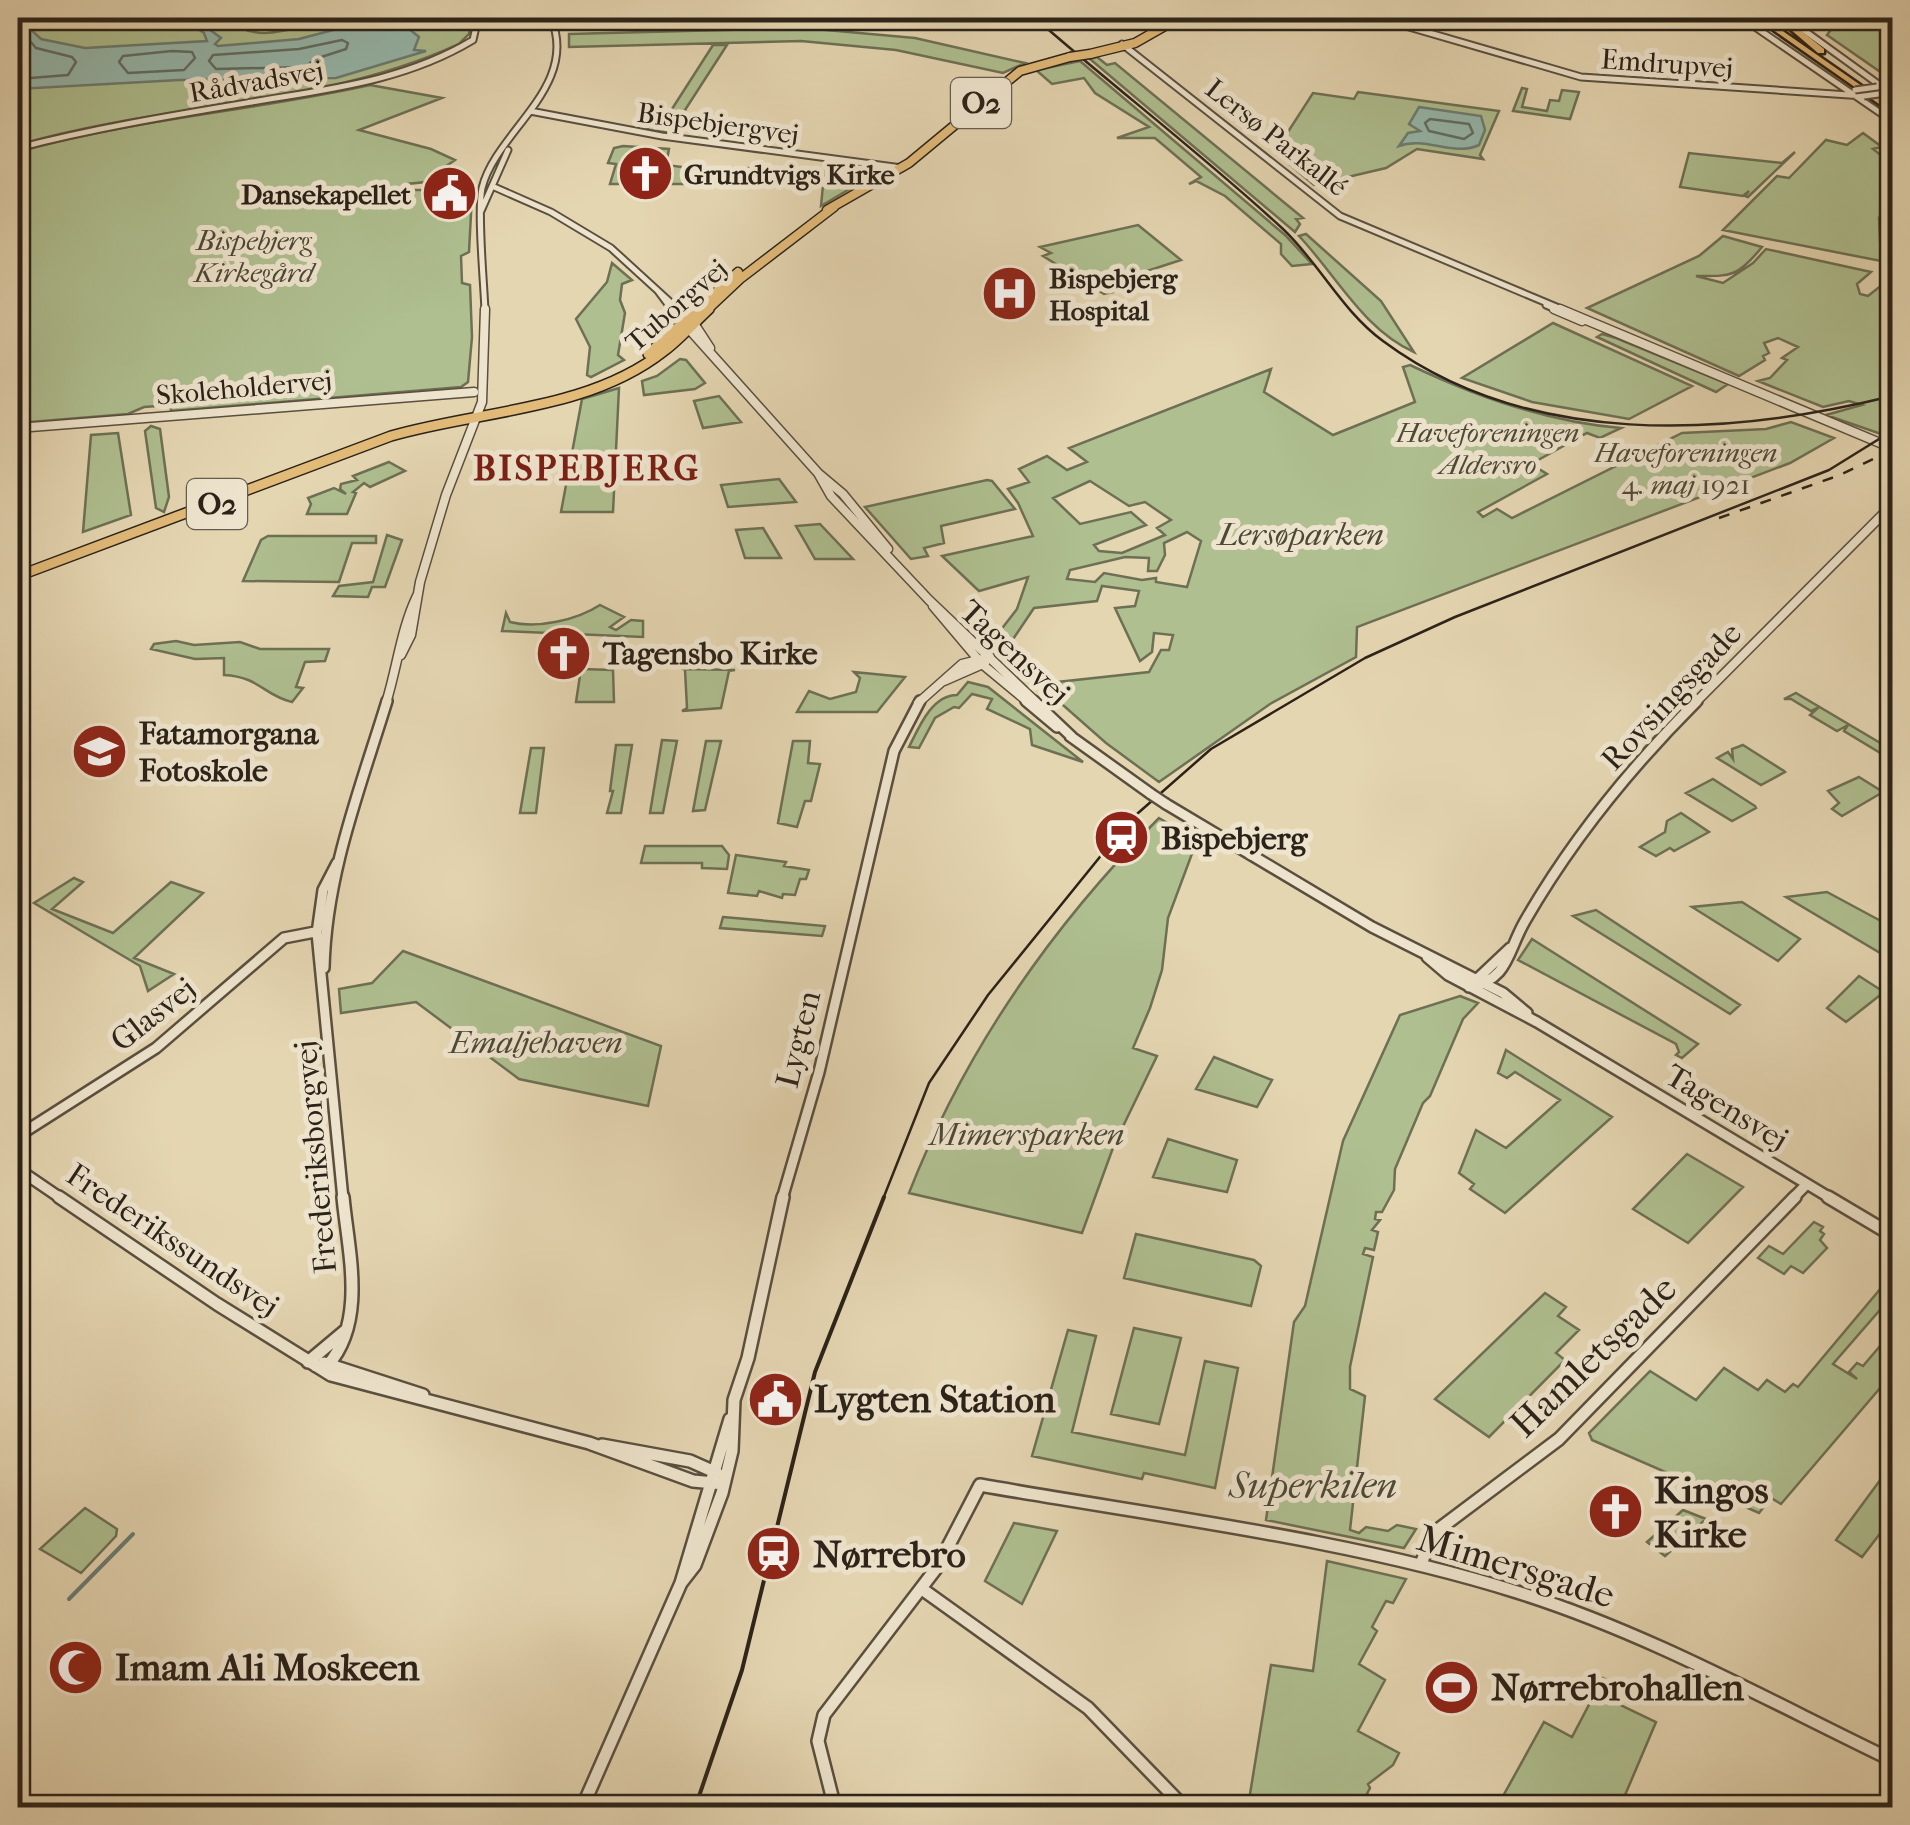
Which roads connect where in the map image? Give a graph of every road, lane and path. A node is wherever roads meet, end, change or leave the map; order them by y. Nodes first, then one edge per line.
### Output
1 (478, 18) edge
2 (550, 18) edge
3 (1170, 18) edge
4 (1179, 18) edge
5 (1378, 18) edge
6 (1744, 18) edge
7 (1757, 18) edge
8 (1771, 18) edge
9 (1784, 18) edge
10 (1123, 45) junction
11 (1829, 59) junction
12 (1884, 90) edge
13 (1836, 93) joint
14 (1857, 93) junction
15 (1892, 109) edge
16 (530, 112) junction
17 (1892, 122) edge
18 (509, 144) junction
19 (18, 148) edge
20 (902, 168) junction
21 (487, 176) junction
22 (491, 189) junction
23 (512, 196) joint
24 (834, 207) junction
25 (481, 211) junction
26 (688, 323) junction
27 (483, 367) junction
28 (474, 392) junction
29 (474, 413) junction
30 (18, 428) edge
31 (1892, 448) edge
32 (1892, 505) edge
33 (18, 579) edge
34 (983, 660) junction
35 (337, 863) junction
36 (315, 932) junction
37 (1427, 957) junction
38 (324, 978) junction
39 (1483, 981) junction
40 (1469, 987) junction
41 (1537, 1022) junction
42 (18, 1136) edge
43 (18, 1169) edge
44 (1806, 1184) junction
45 (1892, 1234) edge
46 (345, 1331) junction
47 (307, 1361) junction
48 (328, 1364) junction
49 (449, 1405) junction
50 (589, 1443) junction
51 (719, 1478) junction
52 (1421, 1565) junction
53 (680, 1583) joint
54 (922, 1589) junction
55 (1892, 1760) edge
56 (582, 1808) edge
57 (835, 1808) edge
58 (1185, 1808) edge

1 - 19 street, Rådvadsvej
2 - 16 street, Frederiksborgvej
3 - 10 main road, Tuborgvej / O2
4 - 10 main road, Tuborgvej / O2
5 - 13 street, Emdrupvej
6 - 14 street
7 - 15 highway
8 - 11 highway
9 - 11 highway
9 - 12 street
10 - 20 main road, Tuborgvej / O2, bridge
10 - 31 street, Lersø Parkallé
11 - 15 highway
12 - 14 street, Emdrupvej, bridge
13 - 14 street, Emdrupvej
14 - 17 street
16 - 18 street, Frederiksborgvej
16 - 20 street, Bispebjergvej
18 - 21 street, Frederiksborgvej
18 - 22 street, Frederiksborgvej
20 - 24 main road, Tuborgvej / O2
21 - 22 street
21 - 25 street, Frederiksborgvej
22 - 23 street, Tagensvej
22 - 25 street, Frederiksborgvej
23 - 26 street, Tagensvej
24 - 26 main road, Tuborgvej / O2
24 - 26 main road, Tuborgvej / O2
25 - 27 street, Frederiksborgvej
26 - 29 main road, Tuborgvej / O2
26 - 29 main road, Tuborgvej / O2
26 - 34 street, Tagensvej
27 - 28 street, Frederiksborgvej
27 - 29 street, Frederiksborgvej
28 - 29 street, Frederiksborgvej
28 - 30 street, Skoleholdervej
29 - 33 main road, O2
29 - 35 street, Frederiksborgvej
32 - 39 street, Rovsingsgade
34 - 37 street, Tagensvej, bridge
34 - 51 street, Lygten
35 - 36 street, Frederiksborgvej
35 - 38 street, Frederiksborgvej
36 - 38 street, Frederiksborgvej
36 - 42 street, Glasvej
37 - 39 street, Tagensvej
37 - 40 street, Tagensvej
38 - 46 street, Frederiksborgvej
39 - 40 street
39 - 41 street, Tagensvej
40 - 41 street, Tagensvej
41 - 44 street, Tagensvej
43 - 47 street, Frederikssundsvej
44 - 45 street, Tagensvej
44 - 52 street, Hamletsgade
46 - 47 street
46 - 48 street, Frederiksborgvej
47 - 48 street
47 - 49 street, Frederikssundsvej
48 - 49 street, Frederikssundsvej
49 - 50 street, Frederikssundsvej
50 - 51 street, Frederikssundsvej
50 - 51 street, Frederikssundsvej
51 - 53 street
52 - 54 street, Mimersgade
52 - 55 street, Mimersgade
53 - 56 street
54 - 57 street
54 - 58 street

